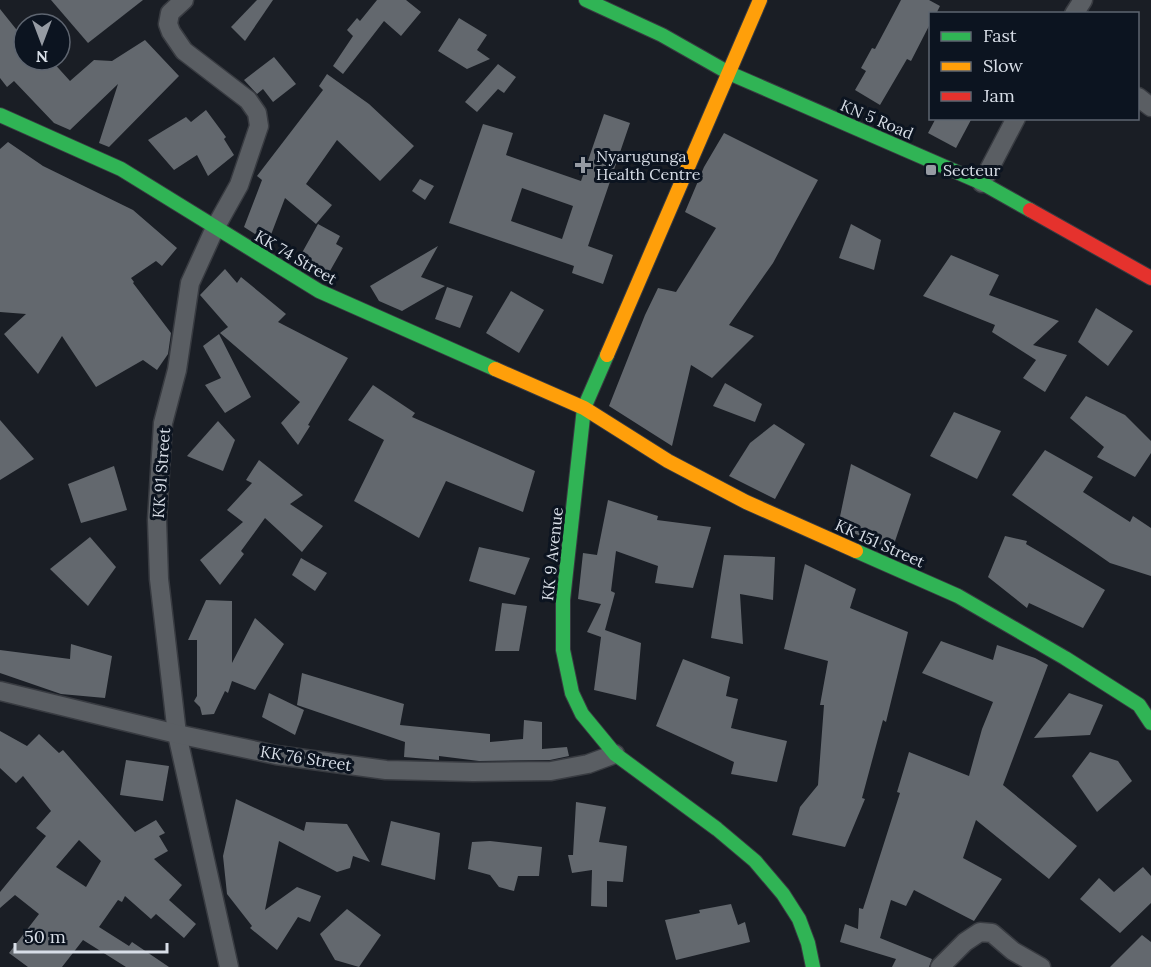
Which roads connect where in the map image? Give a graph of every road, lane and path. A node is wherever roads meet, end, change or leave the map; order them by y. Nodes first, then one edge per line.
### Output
1 (184, 0) edge
2 (586, 0) edge
3 (760, 0) edge
4 (729, 73) junction
5 (0, 116) edge
6 (1015, 120) edge
7 (982, 183) junction
8 (215, 228) junction
9 (1151, 278) edge
10 (584, 408) junction
11 (0, 691) edge
12 (1151, 723) edge
13 (177, 734) junction
14 (615, 754) junction
15 (229, 967) edge
16 (813, 967) edge
17 (940, 967) edge
18 (1041, 967) edge

1 - 8 street, KK 91 Street
2 - 4 main road, KN 5 Road
3 - 4 main road, KK 9 Avenue
4 - 7 main road, KN 5 Road
4 - 10 main road, KK 9 Avenue
5 - 8 main road, KK 74 Street
6 - 7 street
7 - 9 main road, KN 5 Road
8 - 10 main road, KK 74 Street
8 - 13 street, KK 91 Street
10 - 12 main road, KK 151 Street
10 - 14 main road, KK 9 Avenue
11 - 13 street, KK 76 Street
13 - 14 street, KK 76 Street
13 - 15 street, KK 91 Street
14 - 16 main road, KK 9 Avenue
17 - 18 street

